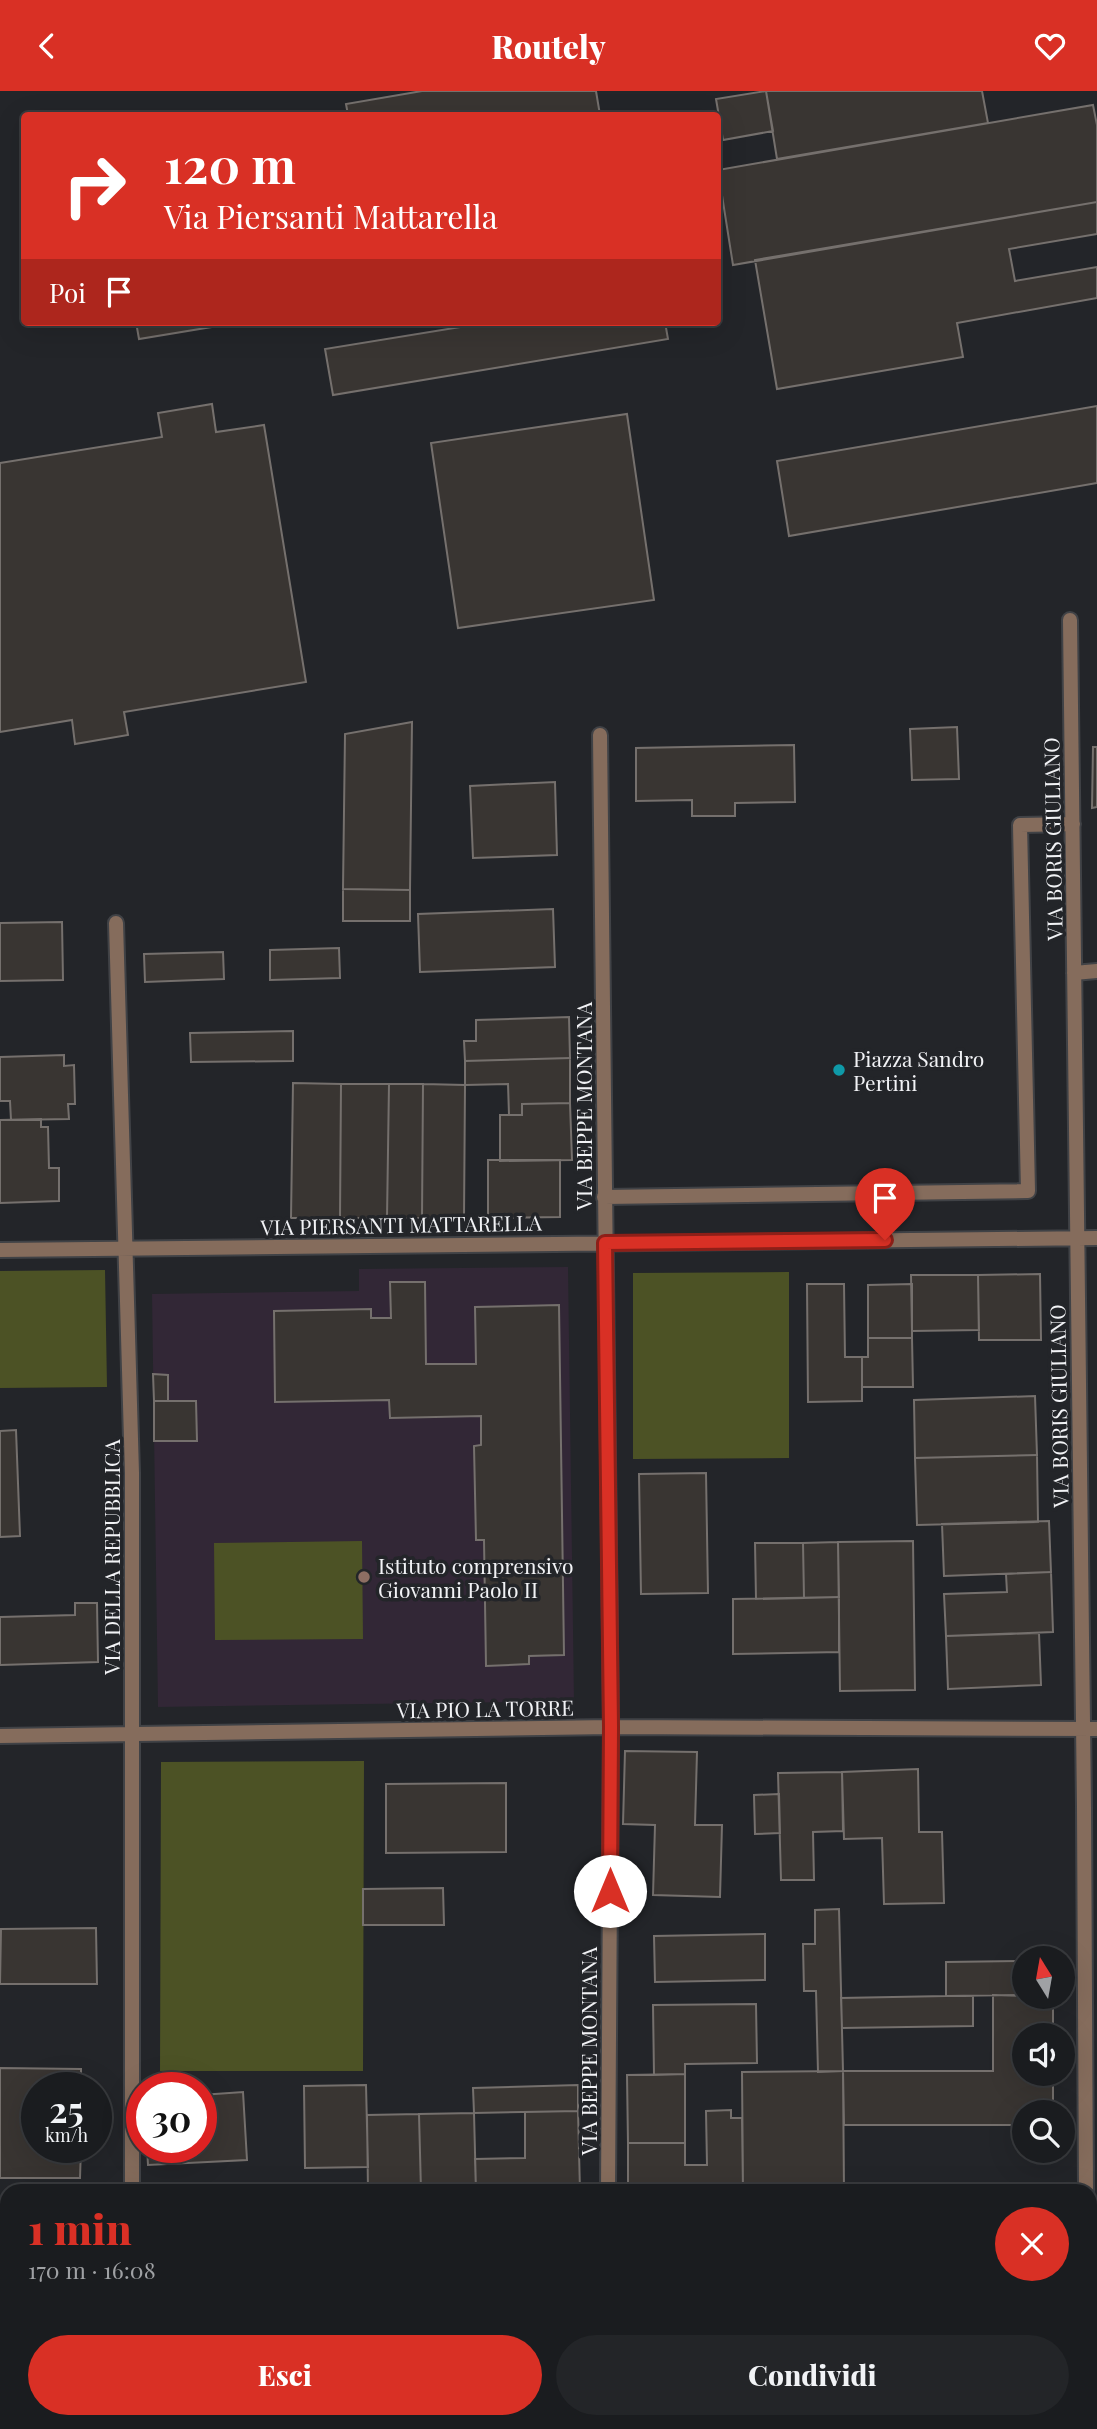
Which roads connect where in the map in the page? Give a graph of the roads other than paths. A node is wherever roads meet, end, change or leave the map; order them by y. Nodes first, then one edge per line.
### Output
1 (1070, 619) dead end
2 (600, 735) dead end
3 (1073, 824) junction
4 (116, 923) dead end
5 (1097, 971) edge
6 (1074, 973) junction
7 (604, 1197) junction
8 (1076, 1238) junction
9 (1097, 1238) edge
10 (605, 1243) junction
11 (125, 1248) junction
12 (0, 1250) edge
13 (611, 1727) junction
14 (1090, 1730) edge
15 (133, 1734) junction
16 (0, 1736) edge
17 (132, 2184) edge
18 (608, 2184) edge
19 (1086, 2184) edge

1 - 3 street, VIA BORIS GIULIANO
2 - 7 street, VIA BEPPE MONTANA
3 - 6 street, VIA BORIS GIULIANO
3 - 7 street
4 - 11 street, VIA DELLA REPUBBLICA
5 - 6 street
6 - 8 street, VIA BORIS GIULIANO
7 - 10 street, VIA BEPPE MONTANA
8 - 9 street, VIA PIERSANTI MATTARELLA
8 - 10 street, VIA PIERSANTI MATTARELLA
8 - 14 street, VIA BORIS GIULIANO
10 - 11 street, VIA PIERSANTI MATTARELLA
10 - 13 street, VIA BEPPE MONTANA
11 - 12 street, VIA PIERSANTI MATTARELLA
11 - 15 street, VIA DELLA REPUBBLICA
13 - 14 street, VIA PIO LA TORRE
13 - 15 street, VIA PIO LA TORRE
13 - 18 street, VIA BEPPE MONTANA
14 - 19 street, VIA BORIS GIULIANO
15 - 16 street, VIA PIO LA TORRE
15 - 17 street, VIA DELLA REPUBBLICA

